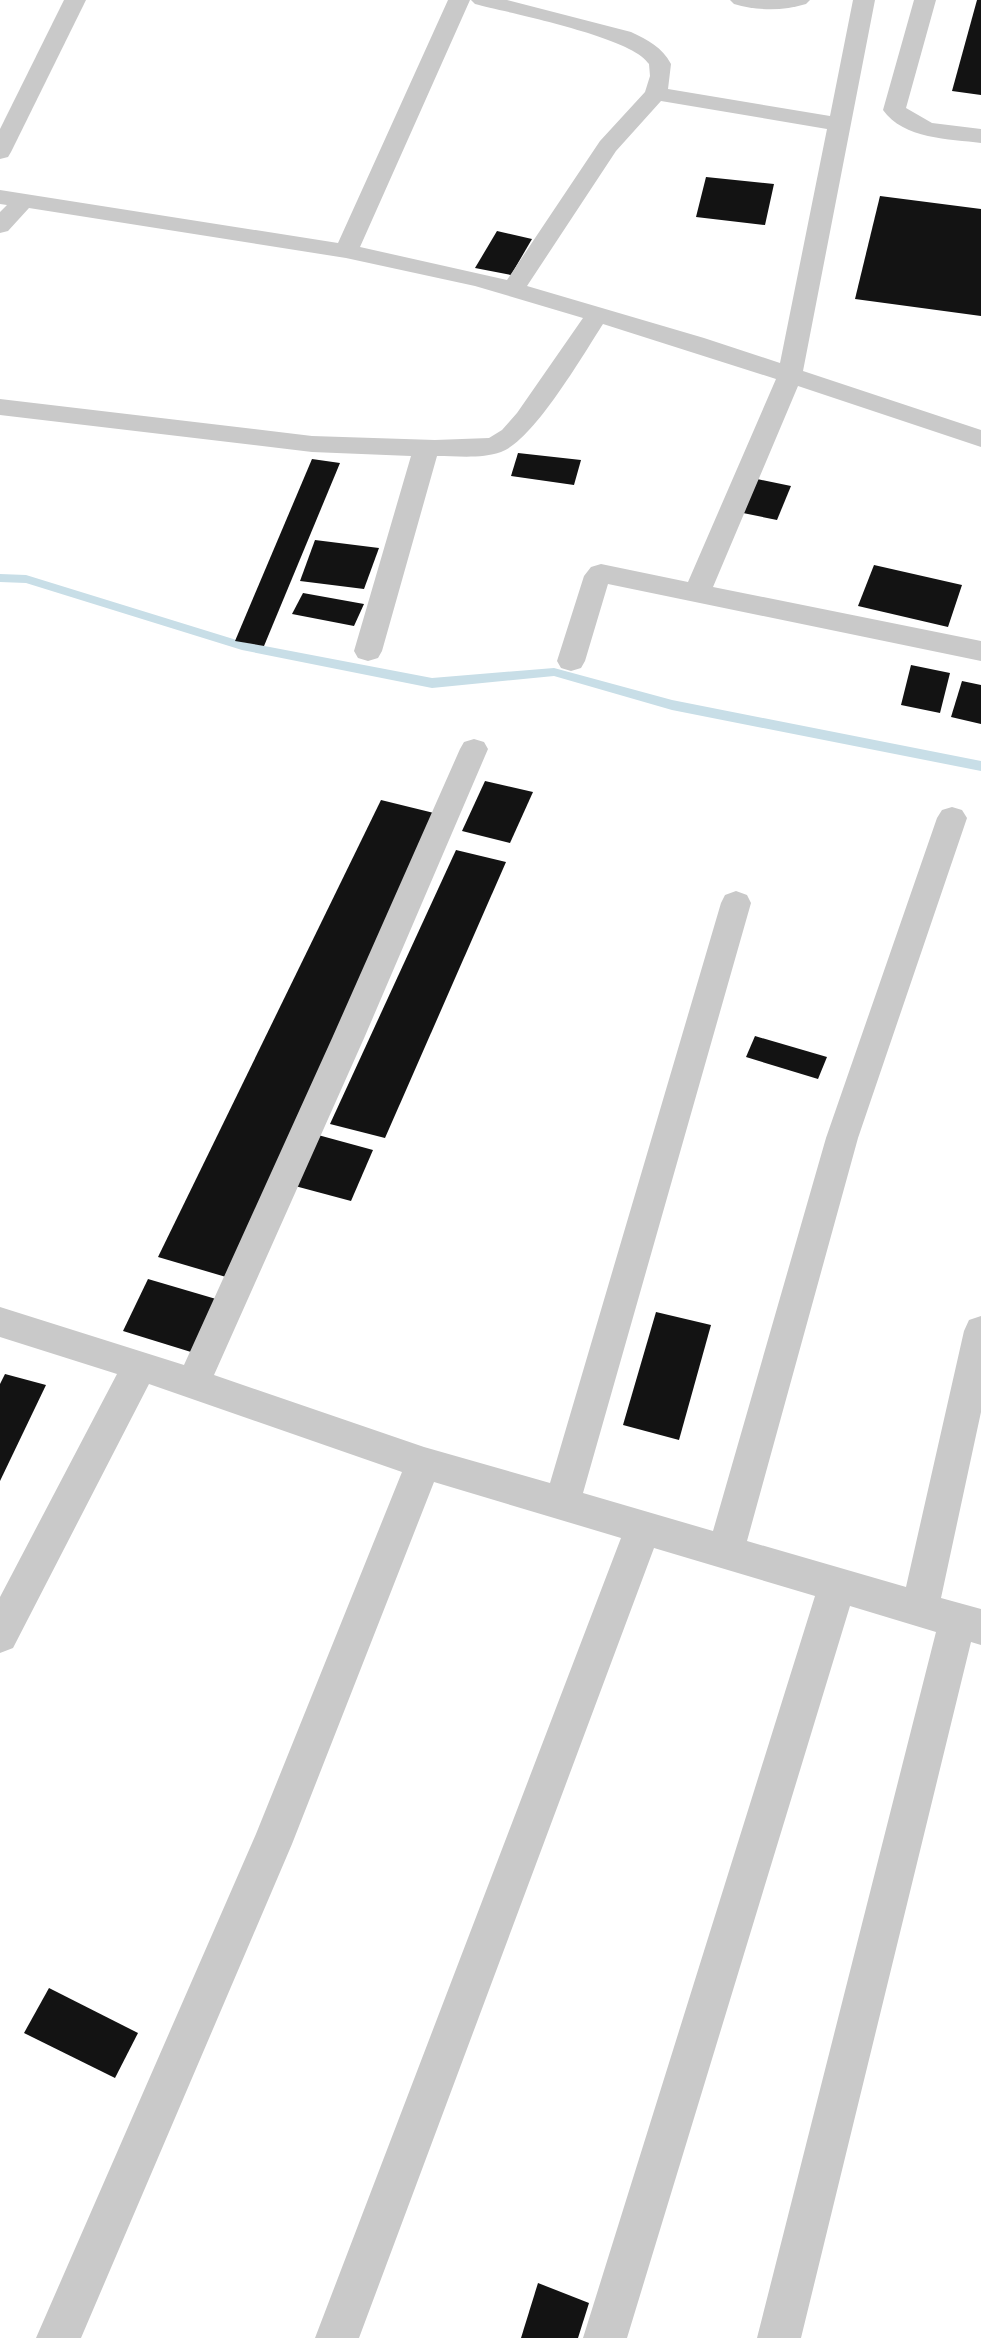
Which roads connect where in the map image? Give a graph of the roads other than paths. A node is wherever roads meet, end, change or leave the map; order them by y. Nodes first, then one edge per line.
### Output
1 (75, 0) edge
2 (459, 0) edge
3 (482, 0) edge
4 (741, 0) edge
5 (800, 0) edge
6 (864, 0) edge
7 (925, 0) edge
8 (656, 94) junction
9 (840, 124) junction
10 (981, 136) edge
11 (0, 152) edge
12 (12, 199) edge
13 (0, 226) edge
14 (346, 251) junction
15 (513, 289) junction
16 (598, 314) junction
17 (790, 376) junction
18 (0, 406) edge
19 (981, 439) edge
20 (426, 448) junction
21 (699, 591) junction
22 (368, 651) dead end
23 (981, 651) edge
24 (570, 661) dead end
25 (474, 749) dead end
26 (952, 818) dead end
27 (736, 903) dead end
28 (0, 1323) edge
29 (981, 1331) edge
30 (139, 1368) junction
31 (193, 1383) junction
32 (424, 1463) junction
33 (561, 1503) junction
34 (644, 1526) junction
35 (725, 1551) junction
36 (837, 1586) junction
37 (920, 1608) junction
38 (970, 1624) edge
39 (0, 1635) edge
40 (58, 2338) edge
41 (337, 2338) edge
42 (605, 2338) edge
43 (779, 2338) edge

1 - 11 street
2 - 14 street
3 - 8 street
4 - 5 street
6 - 9 street
7 - 10 street
8 - 9 street
8 - 15 street
9 - 17 street
12 - 13 street
12 - 14 street
14 - 15 street
15 - 16 street
16 - 17 street
16 - 20 street
17 - 19 street
17 - 21 street
18 - 20 street
20 - 22 street
21 - 23 street
21 - 24 street
25 - 31 street
26 - 35 street
27 - 33 street
28 - 30 street
29 - 37 street
30 - 31 street
30 - 39 street
31 - 32 street
32 - 33 street
32 - 40 street
33 - 34 street
34 - 35 street
34 - 41 street
35 - 36 street
36 - 37 street
36 - 42 street
37 - 38 street
38 - 43 street

